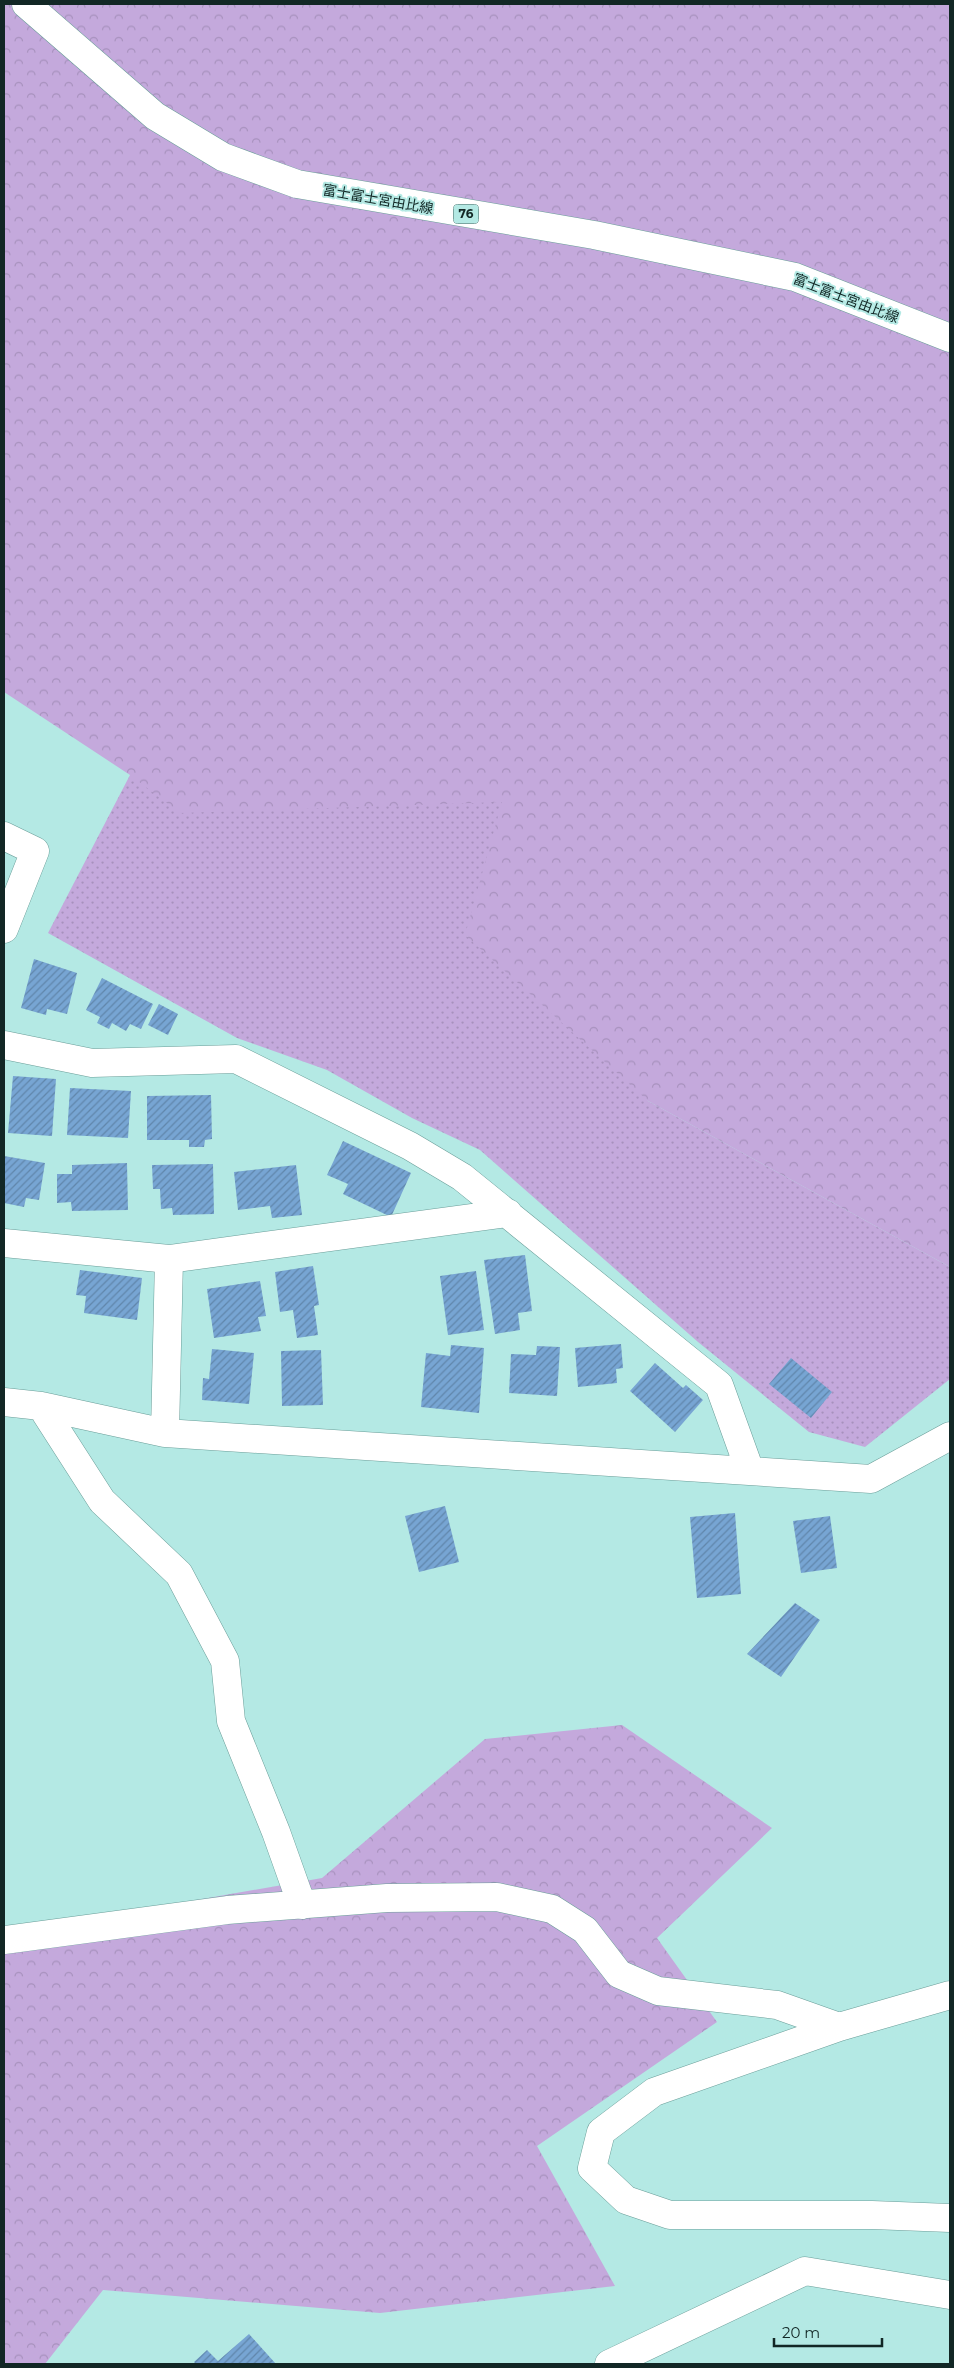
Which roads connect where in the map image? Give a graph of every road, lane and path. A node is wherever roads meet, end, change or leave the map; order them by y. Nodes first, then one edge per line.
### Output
1 (26, 4) edge
2 (950, 338) edge
3 (4, 836) edge
4 (4, 929) edge
5 (4, 1045) edge
6 (508, 1213) junction
7 (4, 1243) edge
8 (169, 1259) junction
9 (4, 1402) edge
10 (41, 1406) junction
11 (165, 1433) junction
12 (950, 1436) edge
13 (750, 1470) junction
14 (302, 1906) junction
15 (4, 1940) edge
16 (950, 1995) edge
17 (839, 2027) junction
18 (950, 2218) edge
19 (950, 2295) edge
20 (609, 2364) edge

1 - 2 street, 富士富士宮由比線 / 76
3 - 4 street
5 - 6 street
6 - 8 street
6 - 13 street
7 - 8 street
8 - 11 street
9 - 10 street
10 - 11 street
10 - 14 street
11 - 13 street
12 - 13 street
14 - 15 street
14 - 17 street
16 - 17 street
17 - 18 street
19 - 20 street

